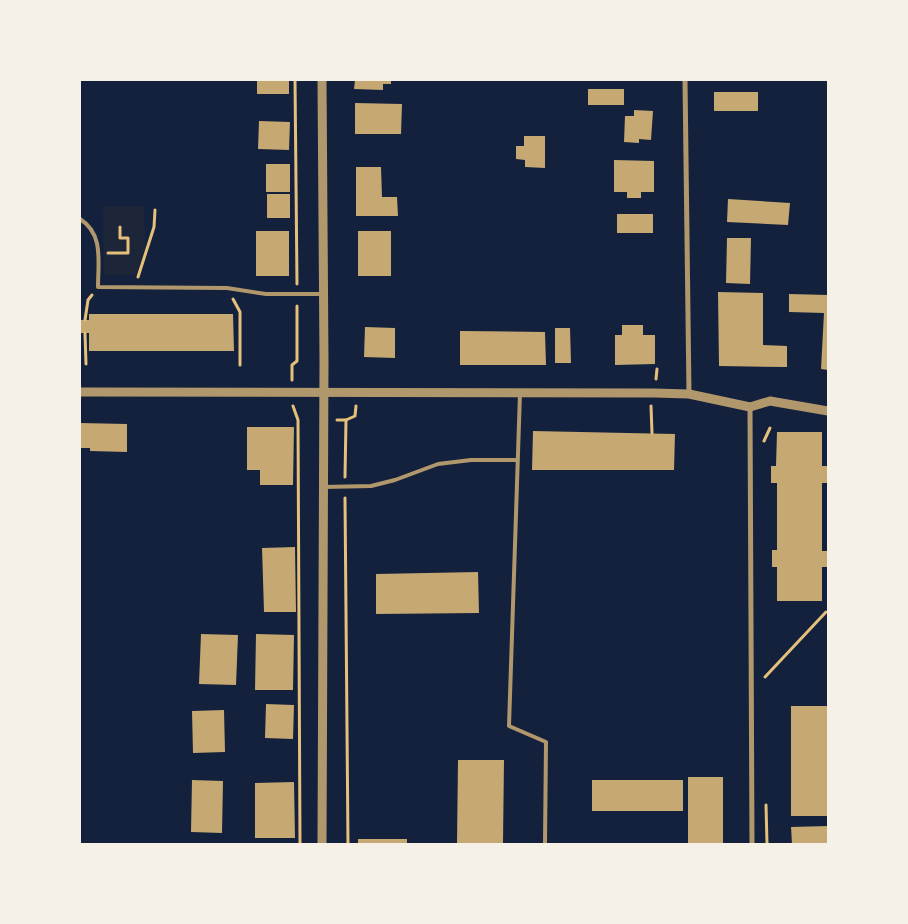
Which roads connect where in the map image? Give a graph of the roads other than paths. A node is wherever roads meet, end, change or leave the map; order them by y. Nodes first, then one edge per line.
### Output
1 (322, 80) edge
2 (685, 80) edge
3 (80, 219) edge
4 (323, 294) junction
5 (80, 392) edge
6 (324, 392) junction
7 (520, 393) junction
8 (689, 394) junction
9 (750, 407) junction
10 (828, 412) edge
11 (517, 460) junction
12 (323, 487) junction
13 (322, 844) edge
14 (545, 844) edge
15 (752, 844) edge

1 - 4 street
2 - 8 street
3 - 4 lane
4 - 6 street
5 - 6 street
6 - 7 street
6 - 12 street
7 - 8 street
7 - 11 lane
8 - 9 street
9 - 10 street
9 - 15 street
11 - 12 lane
11 - 14 lane
12 - 13 street

